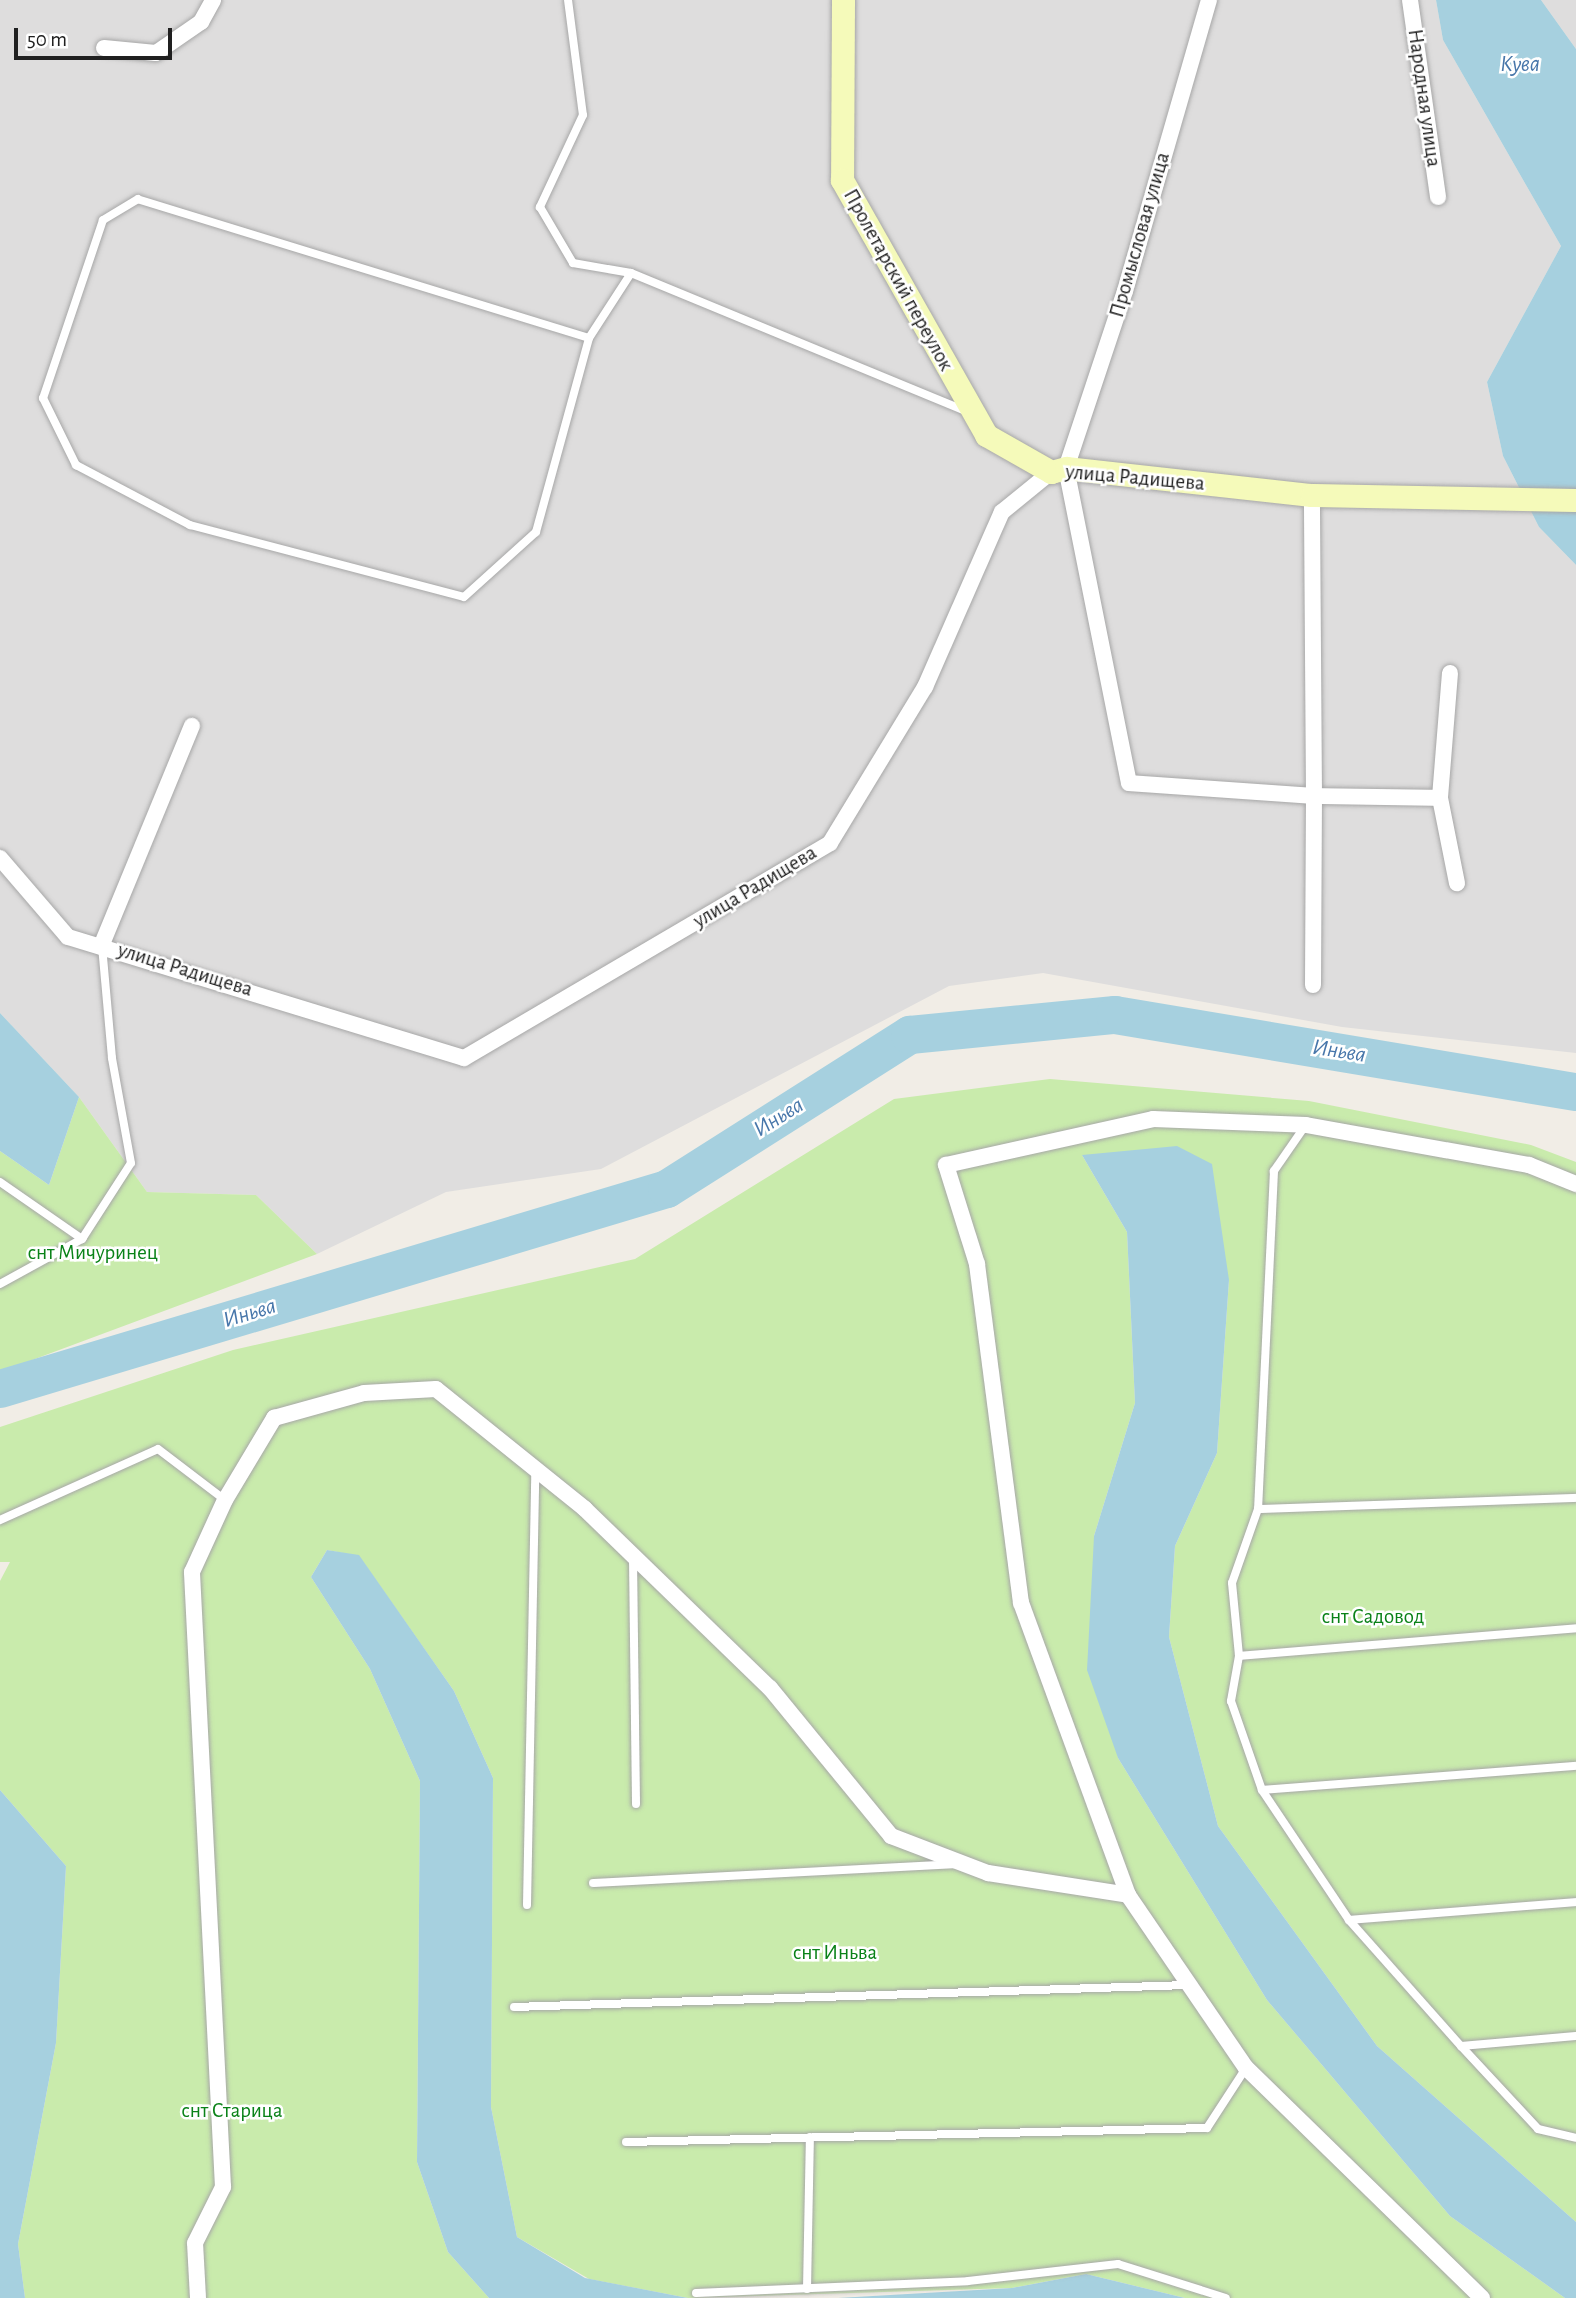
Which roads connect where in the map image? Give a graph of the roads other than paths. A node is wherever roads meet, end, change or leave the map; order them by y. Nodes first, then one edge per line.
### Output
1 (213, 0) edge
2 (568, 0) edge
3 (843, 0) edge
4 (1209, 0) edge
5 (1410, 0) edge
6 (104, 48) dead end
7 (1438, 197) dead end
8 (631, 273) junction
9 (589, 338) junction
10 (974, 414) junction
11 (1059, 470) junction
12 (1312, 495) junction
13 (1576, 500) edge
14 (1450, 673) dead end
15 (192, 726) dead end
16 (1314, 796) junction
17 (1440, 798) junction
18 (0, 858) edge
19 (1457, 883) dead end
20 (102, 944) junction
21 (1312, 985) dead end
22 (1306, 1125) junction
23 (0, 1182) edge
24 (1576, 1184) edge
25 (82, 1239) junction
26 (0, 1284) edge
27 (535, 1468) junction
28 (1576, 1498) edge
29 (225, 1500) junction
30 (1258, 1509) junction
31 (0, 1520) edge
32 (633, 1555) junction
33 (1576, 1628) edge
34 (1239, 1656) junction
35 (1576, 1766) edge
36 (1262, 1790) junction
37 (636, 1804) dead end
38 (964, 1863) junction
39 (593, 1884) dead end
40 (1128, 1895) junction
41 (1576, 1902) edge
42 (527, 1905) dead end
43 (1349, 1920) junction
44 (1192, 1985) junction
45 (513, 2007) dead end
46 (1576, 2036) edge
47 (1461, 2046) junction
48 (1246, 2068) junction
49 (810, 2137) junction
50 (1576, 2138) edge
51 (626, 2141) dead end
52 (807, 2289) junction
53 (696, 2293) dead end
54 (198, 2298) edge
55 (1226, 2298) edge
56 (1482, 2298) edge

1 - 6 street
2 - 8 lane
3 - 10 street, Пролетарский переулок
4 - 11 street, Промысловая улица
5 - 7 street, Народная улица
8 - 9 lane
8 - 10 lane
9 - 9 lane
10 - 11 street, Пролетарский переулок
11 - 12 street, улица Радищева
11 - 16 street
11 - 20 street, улица Радищева
12 - 13 street, улица Радищева
12 - 16 street
14 - 17 street
15 - 20 street
16 - 17 street
16 - 21 street
17 - 19 street
18 - 20 street, улица Радищева
20 - 25 lane
22 - 24 street
22 - 30 lane
22 - 40 street
23 - 25 lane
25 - 26 lane
27 - 29 street
27 - 32 street
27 - 42 lane
28 - 30 lane
29 - 31 lane
29 - 54 street
30 - 34 lane
32 - 37 lane
32 - 38 street
33 - 34 lane
34 - 36 lane
35 - 36 lane
36 - 43 lane
38 - 39 lane
38 - 40 street
40 - 44 street
41 - 43 lane
43 - 47 lane
44 - 45 lane
44 - 48 street
46 - 47 lane
47 - 50 lane
48 - 49 lane
48 - 56 street
49 - 51 lane
49 - 52 lane
52 - 53 lane
52 - 55 lane

